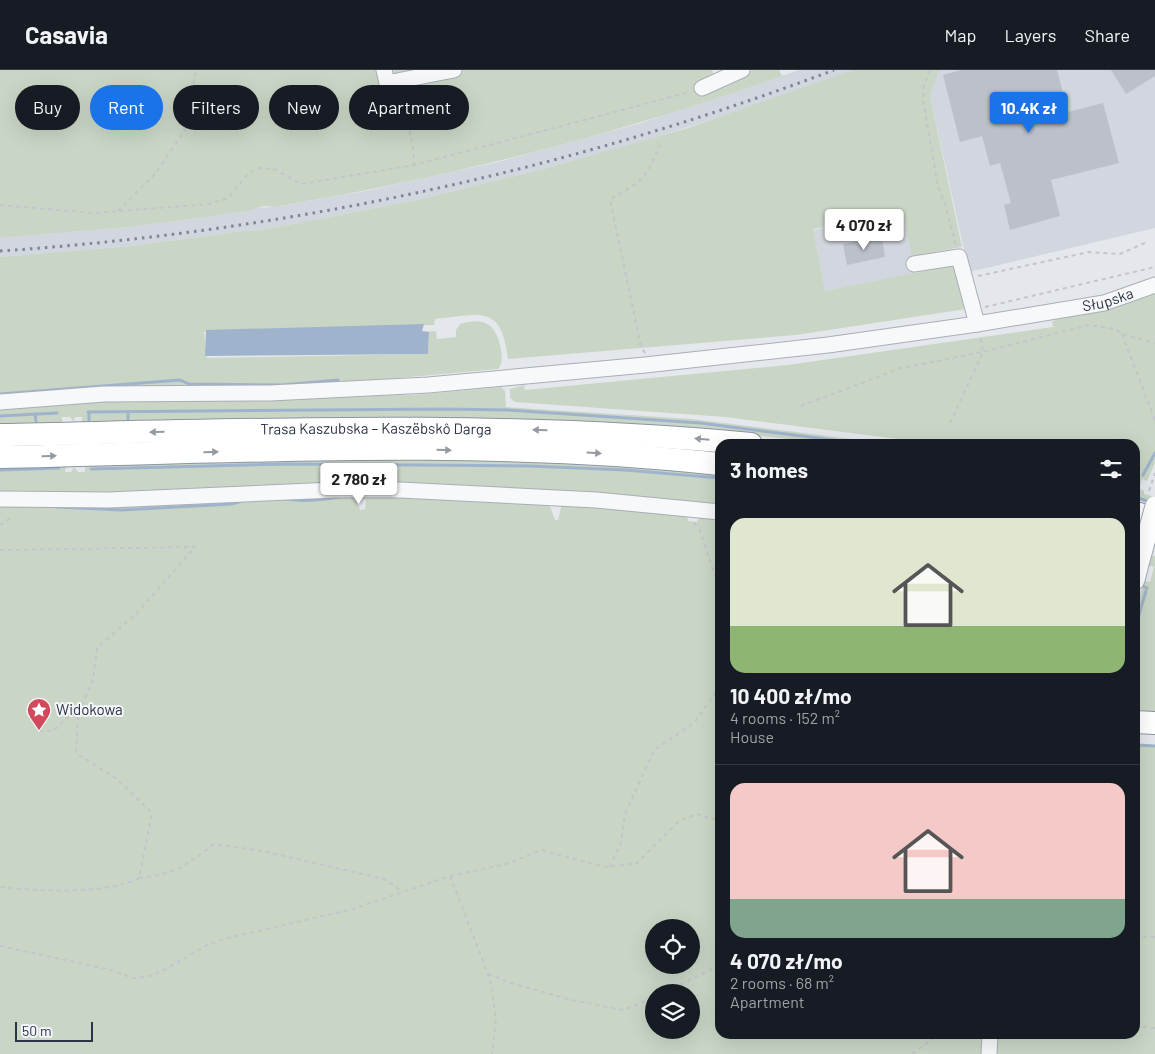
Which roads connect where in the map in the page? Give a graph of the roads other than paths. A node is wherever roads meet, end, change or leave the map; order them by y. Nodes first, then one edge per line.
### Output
1 (454, 70) edge
2 (742, 70) edge
3 (386, 76) edge
4 (718, 76) edge
5 (702, 88) road end
6 (914, 264) dead end
7 (1155, 285) edge
8 (974, 317) junction
9 (0, 402) edge
10 (0, 435) edge
11 (715, 441) edge
12 (0, 457) edge
13 (715, 464) edge
14 (0, 499) edge
15 (1152, 499) edge
16 (715, 511) edge
17 (1140, 514) edge
18 (1155, 518) edge
19 (1140, 540) edge
20 (1155, 544) edge
21 (1140, 557) edge
22 (1140, 722) edge
23 (1155, 724) edge
24 (1140, 736) edge
25 (1155, 737) edge
26 (990, 1039) edge
27 (989, 1054) edge

1 - 3 street
2 - 4 street
4 - 5 street
6 - 8 street
7 - 8 street, Słupska
8 - 9 street, Słupska
11 -> 10 highway, Trasa Kaszubska – Kaszëbskô Darga
12 -> 13 highway, Trasa Kaszubska – Kaszëbskô Darga
14 - 16 street
15 - 21 main road, bridge
17 - 18 highway
19 - 20 highway
22 - 23 highway
24 - 25 highway
26 - 27 street

